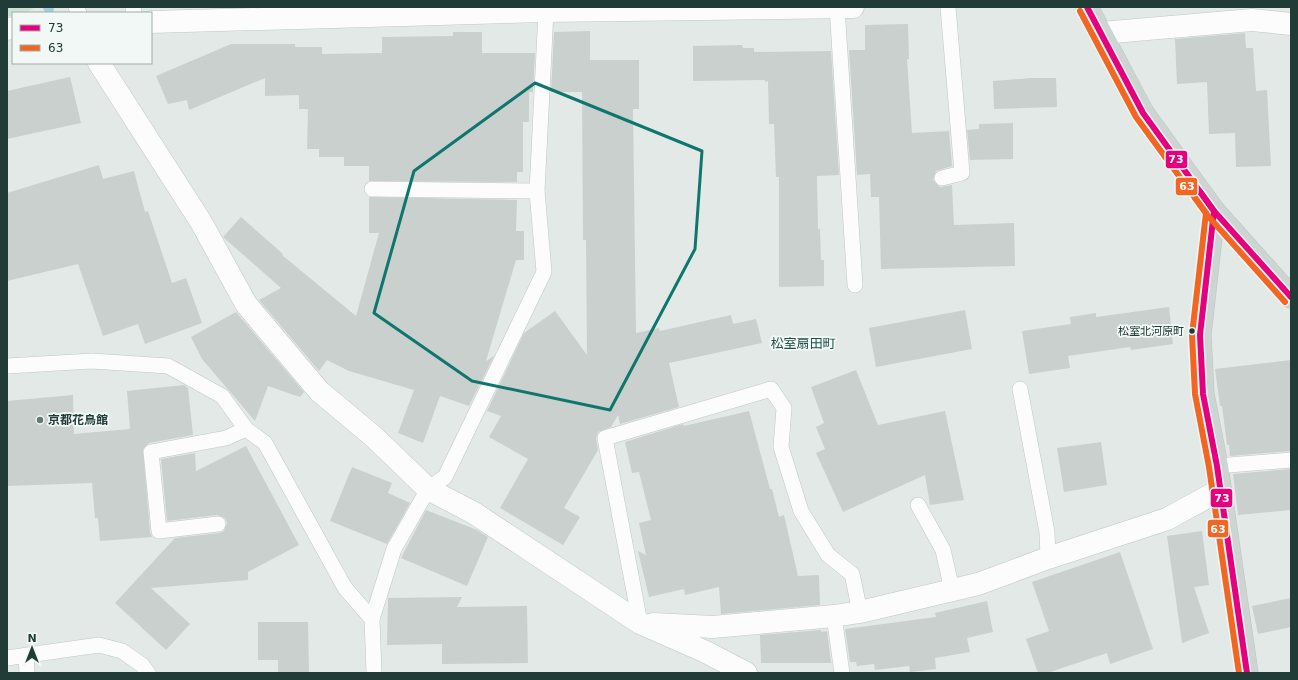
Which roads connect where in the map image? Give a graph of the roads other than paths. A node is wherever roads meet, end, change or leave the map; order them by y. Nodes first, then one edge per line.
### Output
1 (836, 7) edge
2 (853, 7) edge
3 (948, 7) edge
4 (1087, 7) edge
5 (553, 10) edge
6 (334, 12) edge
7 (152, 22) edge
8 (1291, 24) edge
9 (1101, 33) junction
10 (100, 64) edge
11 (942, 178) dead end
12 (372, 189) dead end
13 (537, 191) junction
14 (1214, 211) junction
15 (855, 285) dead end
16 (1291, 297) edge
17 (7, 366) edge
18 (1020, 389) dead end
19 (246, 429) junction
20 (1291, 460) edge
21 (1217, 466) junction
22 (428, 489) junction
23 (1220, 490) junction
24 (918, 505) dead end
25 (218, 524) dead end
26 (1048, 558) junction
27 (952, 590) junction
28 (860, 612) junction
29 (834, 616) junction
30 (372, 619) junction
31 (640, 623) junction
32 (26, 656) junction
33 (7, 658) edge
34 (27, 673) edge
35 (148, 673) edge
36 (374, 673) edge
37 (746, 673) edge
38 (842, 673) edge
39 (1247, 673) edge

1 - 2 street
1 - 5 street
1 - 15 lane
3 - 11 lane
4 - 9 main road
5 - 6 street
5 - 13 lane
6 - 7 street
8 - 9 street
9 - 14 main road
10 - 22 street
12 - 13 lane
13 - 22 lane
14 - 16 main road
14 - 21 main road
17 - 19 lane
18 - 26 lane
19 - 25 lane
19 - 30 lane
20 - 21 lane
21 - 23 main road
22 - 30 lane
22 - 31 street
23 - 26 street
23 - 39 main road
24 - 27 lane
26 - 27 street
27 - 28 street
28 - 29 street
28 - 31 lane
29 - 31 street
29 - 38 lane
30 - 36 lane
31 - 37 street
32 - 33 lane
32 - 34 lane
32 - 35 lane

